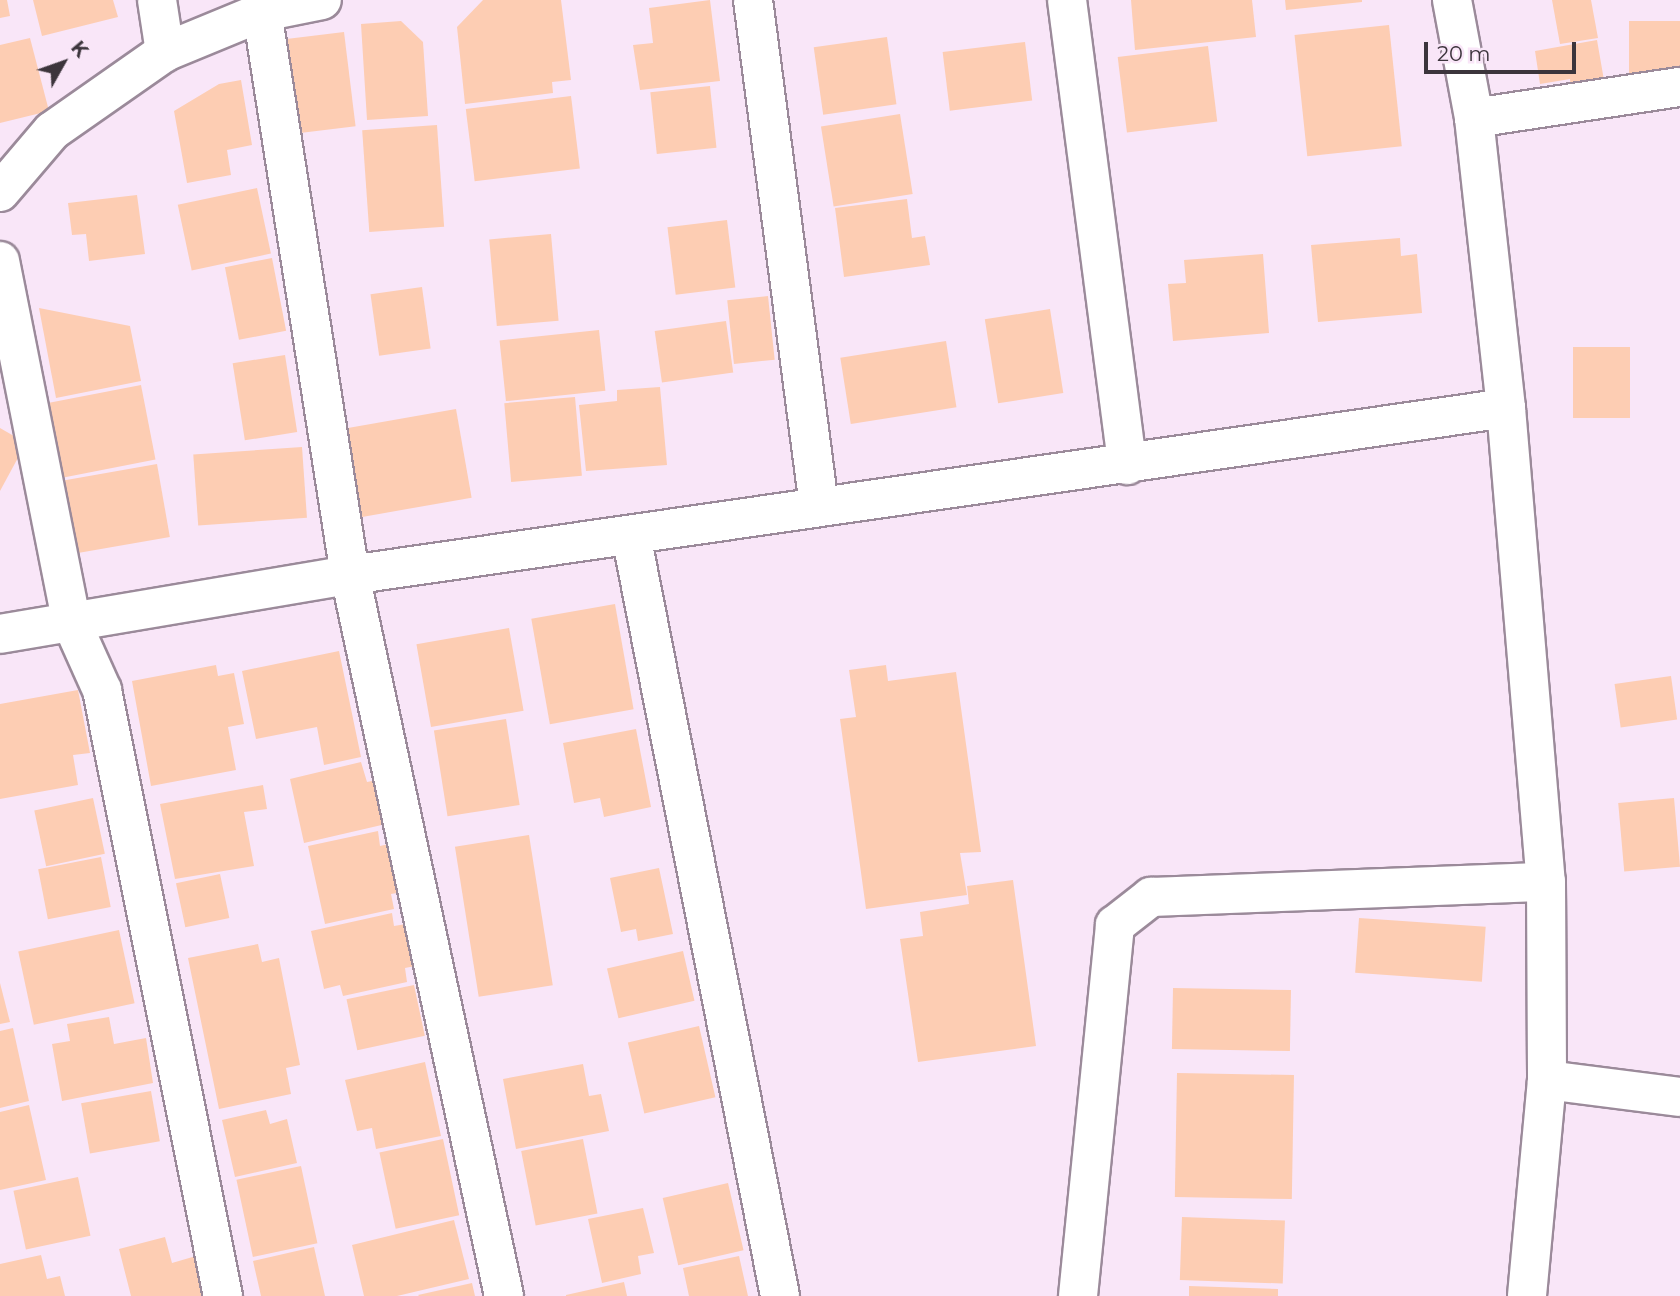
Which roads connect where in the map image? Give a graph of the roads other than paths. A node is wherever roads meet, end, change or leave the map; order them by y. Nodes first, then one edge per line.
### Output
1 (157, 0) edge
2 (322, 0) edge
3 (754, 0) edge
4 (1066, 0) edge
5 (1452, 0) edge
6 (262, 12) junction
7 (165, 52) junction
8 (1680, 87) edge
9 (1474, 118) junction
10 (0, 192) edge
11 (0, 261) edge
12 (1506, 408) junction
13 (1127, 466) junction
14 (819, 506) junction
15 (631, 535) junction
16 (350, 575) junction
17 (71, 621) junction
18 (0, 634) edge
19 (1546, 882) junction
20 (1547, 1080) junction
21 (1680, 1097) edge
22 (223, 1296) edge
23 (504, 1296) edge
24 (780, 1296) edge
25 (1078, 1296) edge
26 (1527, 1296) edge

1 - 7 street
2 - 6 street
3 - 14 street
4 - 13 street
5 - 9 street
6 - 7 street
6 - 16 street
7 - 10 street
8 - 9 street
9 - 12 street
11 - 17 street
12 - 13 street
12 - 19 street
13 - 14 street
14 - 15 street
15 - 16 street
15 - 24 street
16 - 17 street
16 - 23 street
17 - 18 street
17 - 22 street
19 - 20 street
19 - 25 street
20 - 21 street
20 - 26 street

